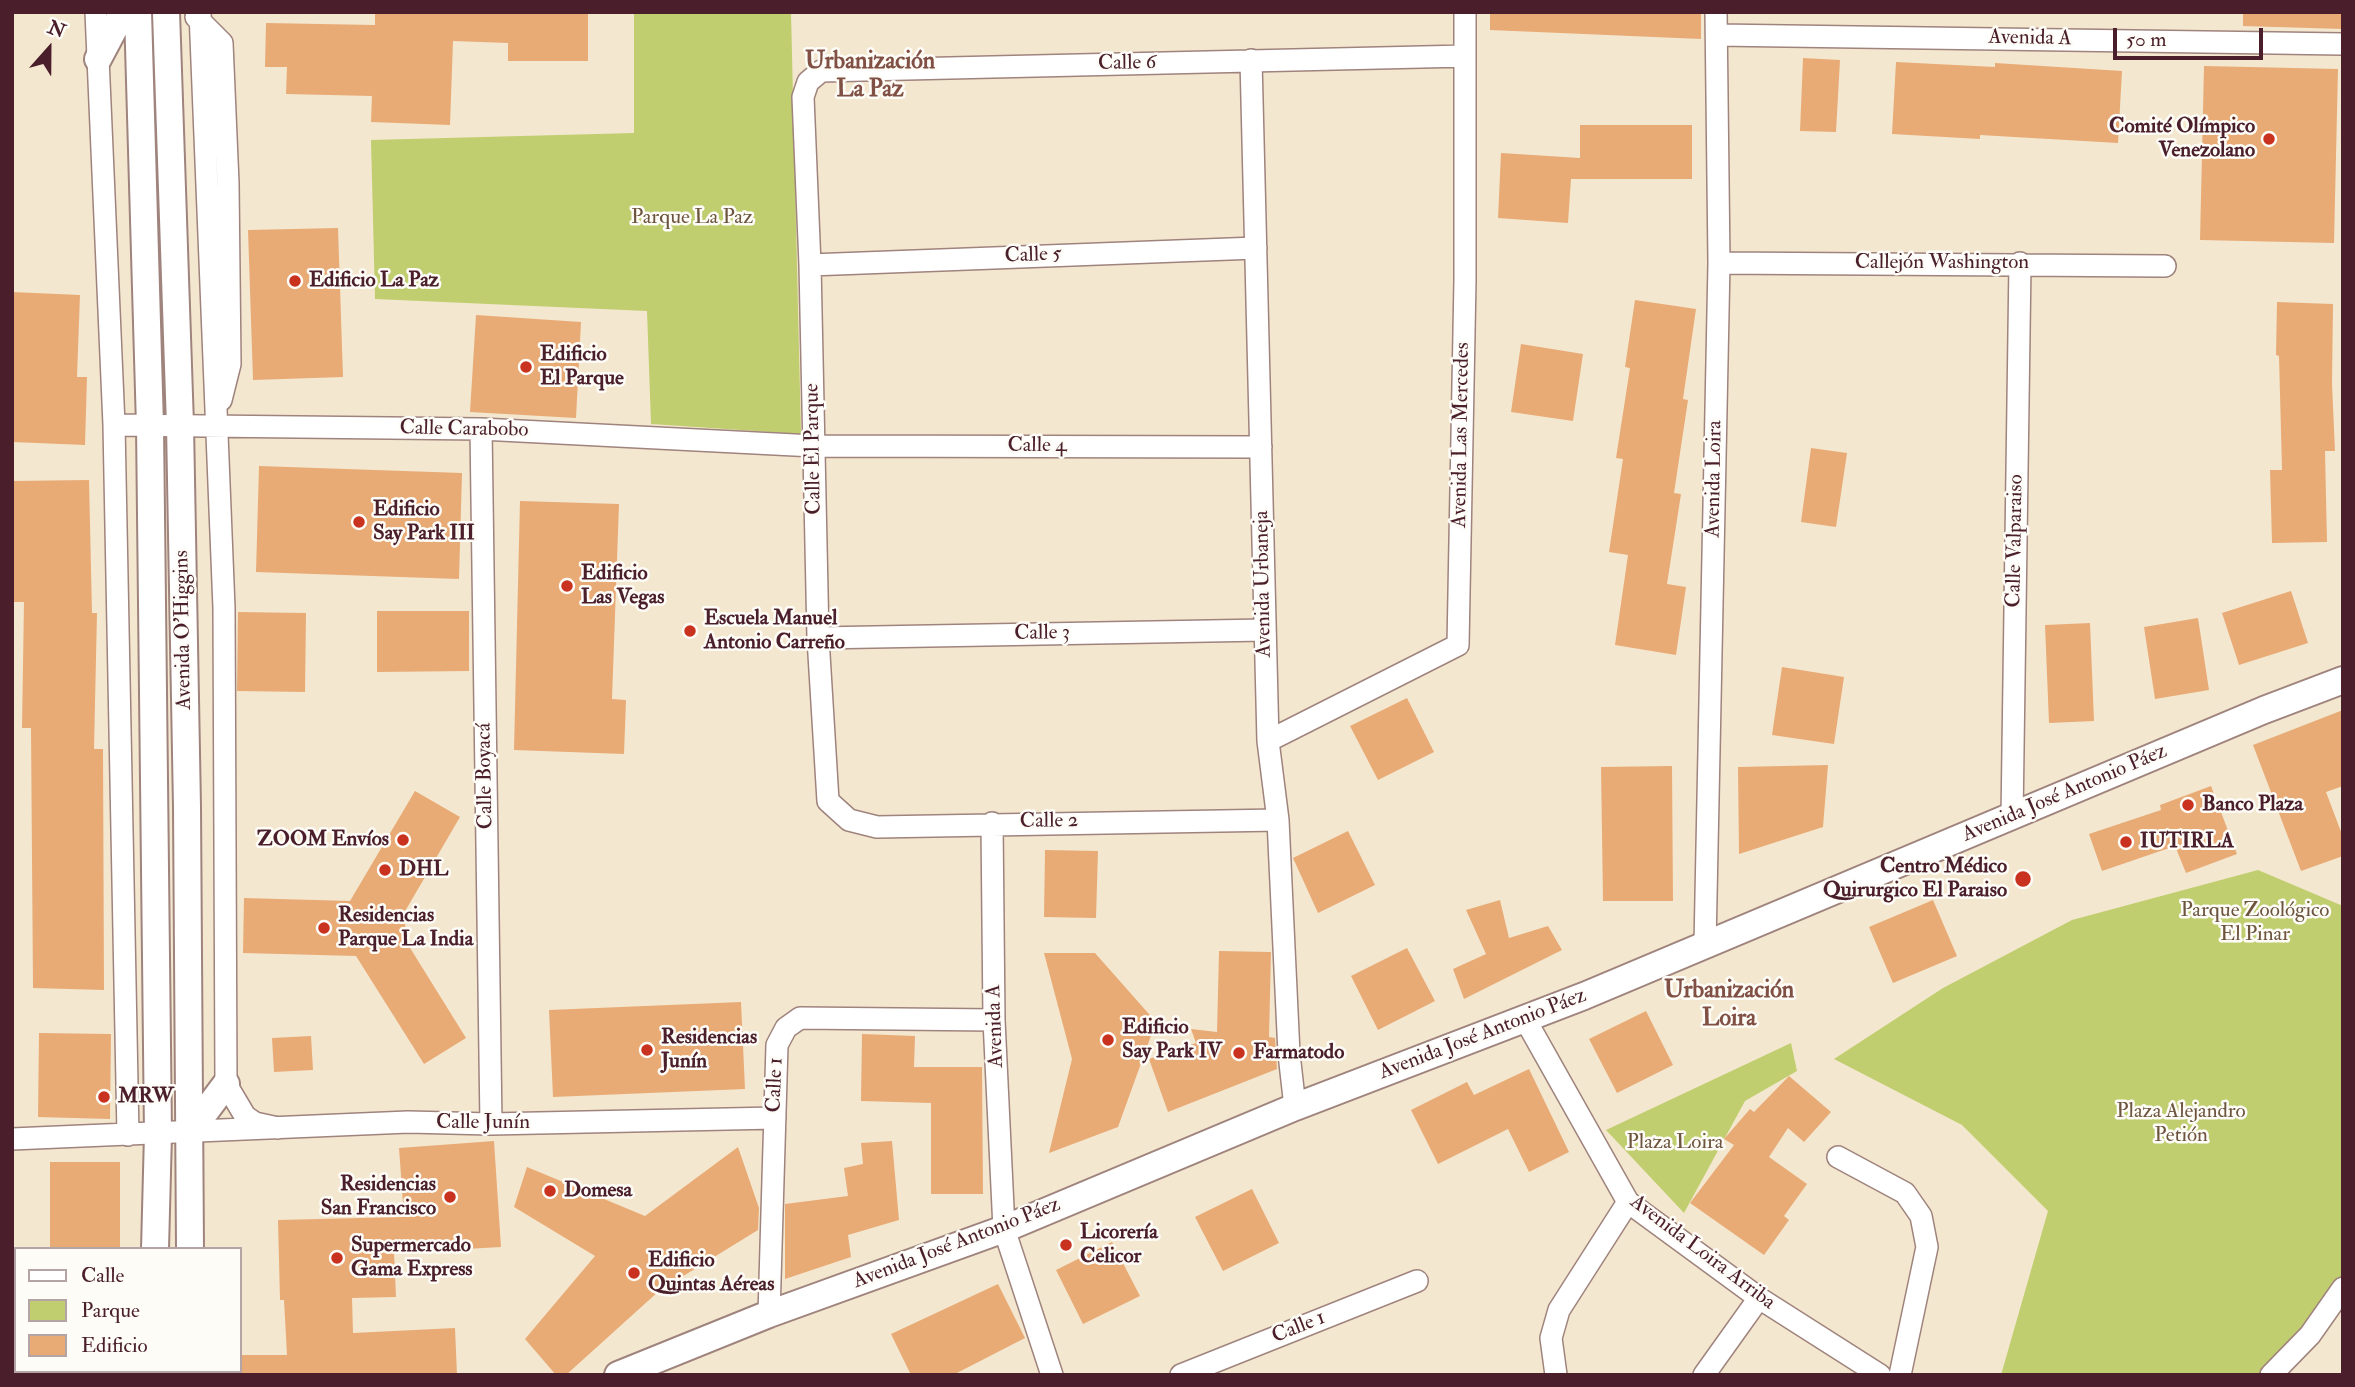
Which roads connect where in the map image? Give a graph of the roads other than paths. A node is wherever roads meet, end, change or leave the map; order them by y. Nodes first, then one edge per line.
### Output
1 (96, 12) edge
2 (123, 12) edge
3 (138, 12) edge
4 (166, 12) edge
5 (1465, 12) edge
6 (1716, 12) edge
7 (197, 15) edge
8 (1717, 35) junction
9 (2343, 44) edge
10 (1465, 56) junction
11 (97, 59) junction
12 (1251, 60) junction
13 (803, 97) joint
14 (1256, 248) junction
15 (1719, 262) junction
16 (2020, 263) junction
17 (810, 265) junction
18 (2165, 266) dead end
19 (114, 425) junction
20 (180, 425) junction
21 (150, 426) junction
22 (215, 426) junction
23 (481, 429) junction
24 (814, 446) junction
25 (1261, 447) junction
26 (1265, 630) junction
27 (818, 638) junction
28 (2343, 680) edge
29 (1268, 741) junction
30 (828, 802) joint
31 (2012, 818) junction
32 (1278, 820) junction
33 (992, 823) junction
34 (1706, 945) junction
35 (1525, 1019) junction
36 (995, 1020) junction
37 (226, 1084) junction
38 (126, 1101) junction
39 (1295, 1107) junction
40 (775, 1118) junction
41 (491, 1124) junction
42 (278, 1128) junction
43 (190, 1132) junction
44 (158, 1134) junction
45 (128, 1135) junction
46 (12, 1139) edge
47 (1838, 1157) dead end
48 (1628, 1202) junction
49 (1004, 1229) junction
50 (155, 1247) edge
51 (190, 1247) edge
52 (1417, 1281) dead end
53 (2343, 1288) edge
54 (1759, 1298) junction
55 (769, 1314) junction
56 (2295, 1351) junction
57 (618, 1375) edge
58 (1052, 1375) edge
59 (1181, 1375) edge
60 (1556, 1375) edge
61 (1704, 1375) edge
62 (1880, 1375) edge
63 (1900, 1375) edge
64 (2271, 1375) edge
65 (2290, 1375) edge

1 - 11 street
2 - 11 main road
3 - 21 main road, Avenida O'Higgins
4 - 20 main road, Avenida O'Higgins
5 - 10 street, Avenida Las Mercedes
6 - 8 street, Avenida Loira
7 - 22 street, Avenida O'Higgins
8 - 9 street, Avenida A
8 - 15 street, Avenida Loira
10 - 12 street, Calle 6
10 - 29 street, Avenida Las Mercedes
11 - 19 street
12 - 13 street, Calle 6
12 - 14 street, Avenida Urbaneja
13 - 17 street, Calle El Parque
14 - 17 street, Calle 5
14 - 25 street, Avenida Urbaneja
15 - 16 street, Callejón Washington
15 - 34 street, Avenida Loira
16 - 18 street, Callejón Washington
16 - 31 street, Calle Valparaiso
17 - 24 street, Calle El Parque
19 - 21 street, Calle Carabobo
19 - 38 street
20 - 21 street, Calle Carabobo
20 - 22 street, Calle Carabobo
20 - 43 main road, Avenida O'Higgins
21 - 44 main road, Avenida O'Higgins
22 - 23 street, Calle Carabobo
22 - 37 street, Avenida O'Higgins
23 - 24 street, Calle Carabobo
23 - 41 street, Calle Boyacá
24 - 25 street, Calle 4
24 - 27 street, Calle El Parque
25 - 26 street, Avenida Urbaneja
26 - 27 street, Calle 3
26 - 29 street, Avenida Urbaneja
27 - 30 street, Calle El Parque
28 - 31 main road, Avenida José Antonio Páez
29 - 32 street, Avenida Urbaneja
30 - 33 street, Calle 2
31 - 34 main road, Avenida José Antonio Páez
32 - 33 street, Calle 2
32 - 39 street, Avenida Urbaneja
33 - 36 street, Avenida A
34 - 35 main road, Avenida José Antonio Páez
35 - 39 main road, Avenida José Antonio Páez
35 - 48 street, Avenida Loira Arriba
36 - 40 street, Calle 1
36 - 49 street, Avenida A
37 - 42 street
37 - 43 main road
38 - 44 street
38 - 45 street
39 - 49 main road, Avenida José Antonio Páez
40 - 41 street, Calle Junín
40 - 55 street, Calle 1
41 - 42 street, Calle Junín
42 - 43 street, Calle Junín
43 - 44 street, Calle Junín
43 - 51 main road, Avenida O'Higgins
44 - 45 street, Calle Junín
44 - 50 main road, Avenida O'Higgins
45 - 46 street, Calle Junín
47 - 63 street
48 - 54 street, Avenida Loira Arriba
48 - 60 street
49 - 55 main road, Avenida José Antonio Páez
49 - 58 street, Avenida A
52 - 59 street, Calle 1
53 - 56 street
54 - 61 street
54 - 62 street, Avenida Loira Arriba
55 - 57 main road, Avenida José Antonio Páez
56 - 64 street
56 - 65 street

